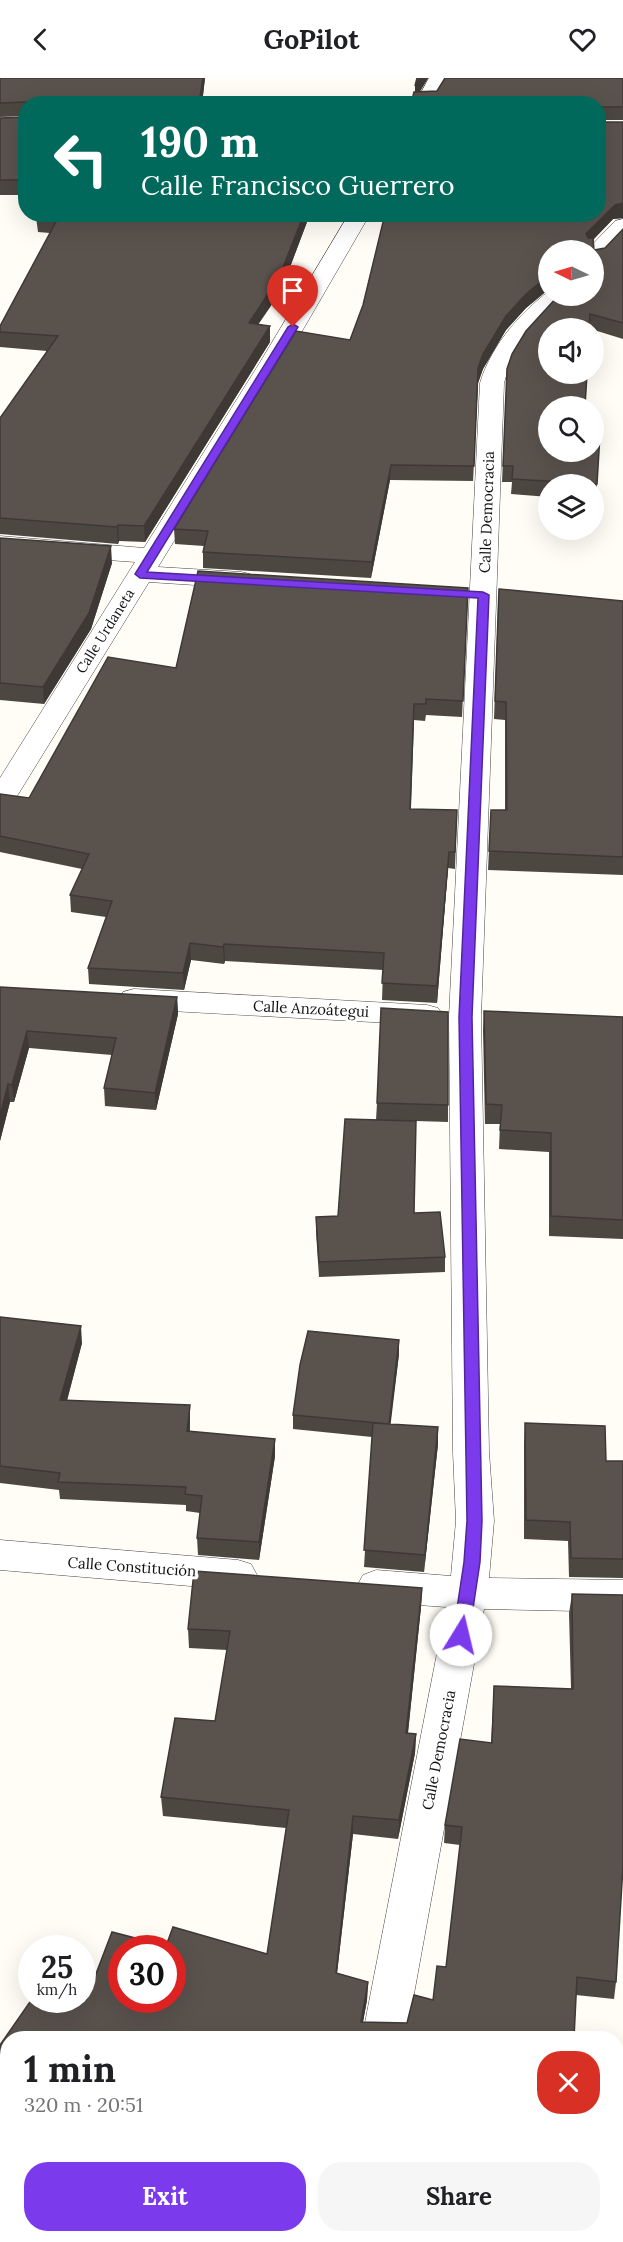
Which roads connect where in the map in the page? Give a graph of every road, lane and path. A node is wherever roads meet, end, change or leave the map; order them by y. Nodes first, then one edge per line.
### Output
1 (439, 78) edge
2 (429, 96) edge
3 (355, 222) edge
4 (623, 226) edge
5 (604, 246) edge
6 (546, 306) edge
7 (0, 544) edge
8 (146, 565) junction
9 (270, 582) edge
10 (0, 801) edge
11 (107, 998) edge
12 (477, 1017) junction
13 (0, 1555) edge
14 (267, 1578) edge
15 (337, 1583) edge
16 (467, 1593) junction
17 (623, 1596) edge
18 (385, 2031) edge

1 - 2 street
3 - 8 street, Calle Urdaneta
4 - 5 street
6 - 12 street, Calle Democracia
7 - 8 street
8 - 9 street
8 - 10 street, Calle Urdaneta
11 - 12 street, Calle Anzoátegui
12 - 16 street, Calle Democracia
13 - 14 street, Calle Constitución
15 - 16 street
16 - 17 street
16 - 18 street, Calle Democracia

